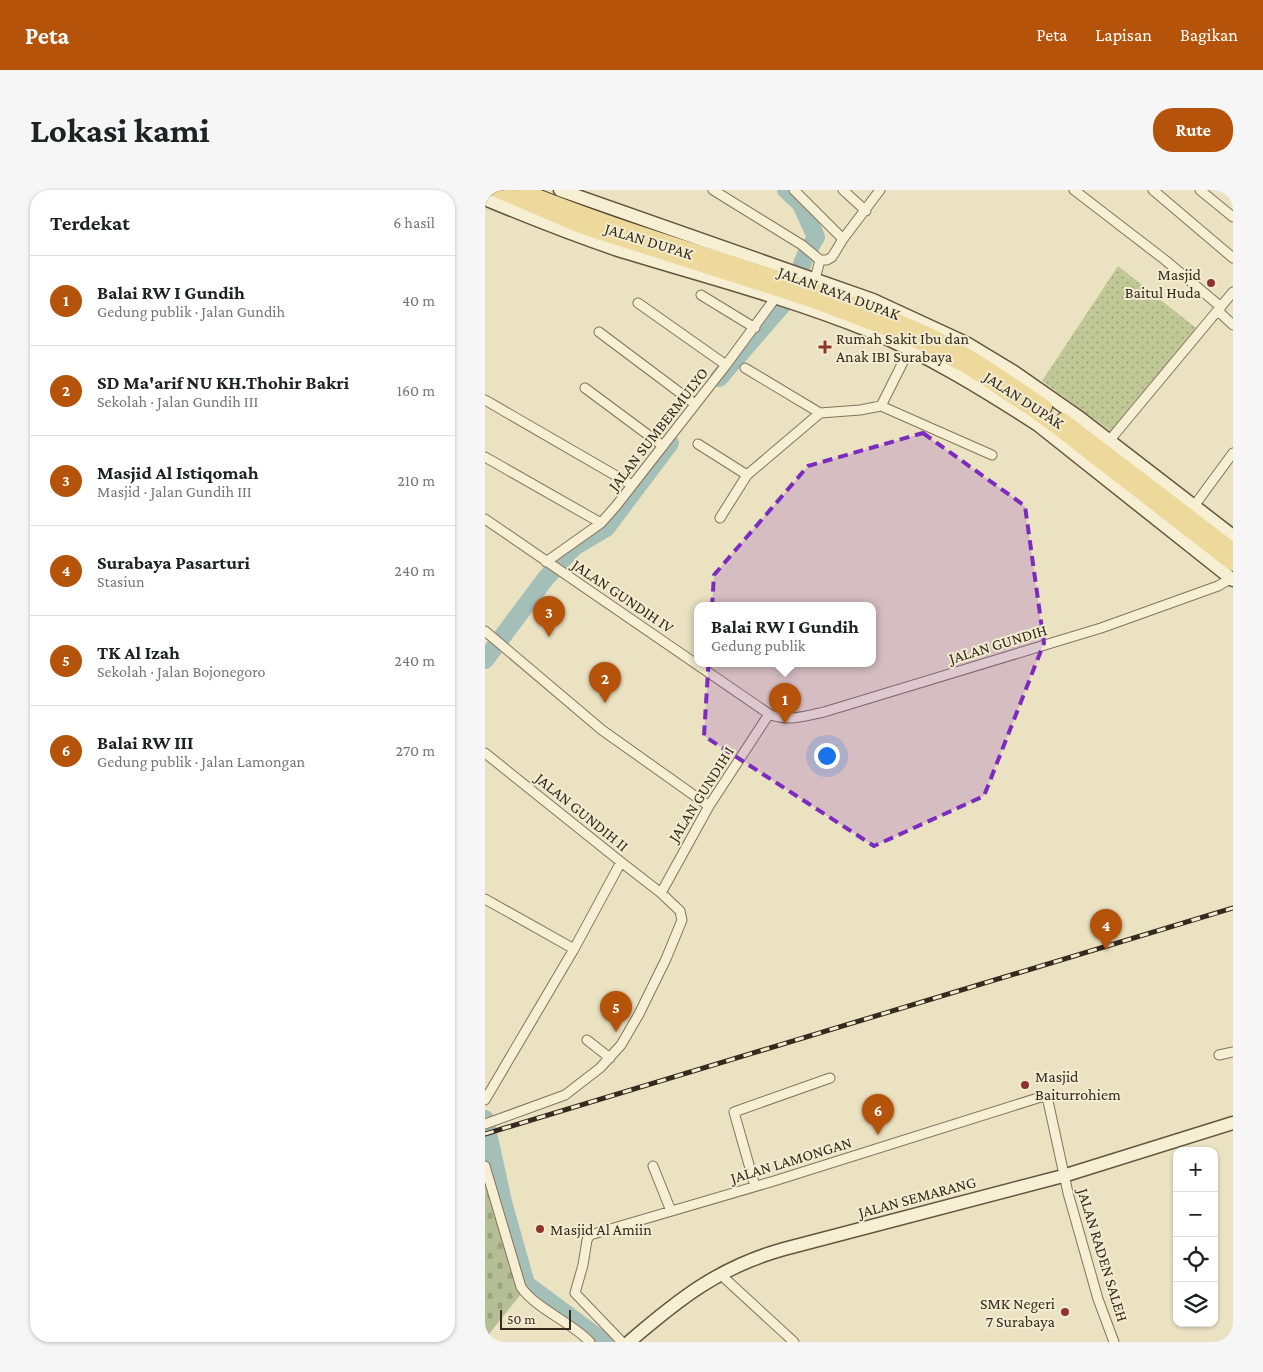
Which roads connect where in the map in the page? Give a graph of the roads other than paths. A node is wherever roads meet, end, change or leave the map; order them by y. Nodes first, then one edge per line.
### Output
1 (496, 190) edge
2 (522, 190) edge
3 (560, 190) edge
4 (713, 190) edge
5 (794, 190) edge
6 (843, 190) edge
7 (881, 190) edge
8 (1074, 190) edge
9 (1153, 190) edge
10 (1200, 190) edge
11 (485, 199) edge
12 (866, 211) junction
13 (1233, 217) edge
14 (843, 239) junction
15 (818, 258) junction
16 (1233, 258) edge
17 (793, 287) junction
18 (1233, 292) edge
19 (701, 295) dead end
20 (638, 303) dead end
21 (1219, 309) junction
22 (895, 321) junction
23 (1233, 324) edge
24 (755, 328) junction
25 (599, 332) dead end
26 (909, 350) junction
27 (727, 365) junction
28 (745, 368) dead end
29 (585, 388) dead end
30 (485, 400) edge
31 (695, 404) junction
32 (881, 406) junction
33 (1017, 406) junction
34 (821, 413) junction
35 (1109, 441) junction
36 (698, 444) dead end
37 (663, 446) junction
38 (1233, 453) edge
39 (992, 455) dead end
40 (485, 457) edge
41 (747, 475) junction
42 (632, 485) junction
43 (1135, 496) junction
44 (1194, 506) junction
45 (720, 518) dead end
46 (485, 519) edge
47 (601, 523) junction
48 (1233, 536) edge
49 (1233, 550) edge
50 (1233, 564) edge
51 (552, 566) junction
52 (1232, 579) edge
53 (485, 631) edge
54 (694, 663) edge
55 (700, 667) edge
56 (769, 714) junction
57 (485, 753) edge
58 (709, 806) junction
59 (621, 862) junction
60 (661, 893) junction
61 (485, 899) edge
62 (574, 949) junction
63 (587, 1040) dead end
64 (1233, 1052) edge
65 (1219, 1055) dead end
66 (610, 1058) junction
67 (830, 1078) dead end
68 (485, 1100) edge
69 (487, 1123) edge
70 (1233, 1123) edge
71 (485, 1166) edge
72 (653, 1166) dead end
73 (1063, 1176) junction
74 (755, 1186) junction
75 (671, 1211) junction
76 (720, 1274) junction
77 (590, 1342) edge
78 (622, 1342) edge
79 (629, 1342) edge
80 (794, 1342) edge
81 (1114, 1342) edge

1 - 17 main road, JALAN RAYA DUPAK
2 - 17 main road, JALAN RAYA DUPAK
3 - 17 main road, JALAN DUPAK
4 - 15 street
5 - 14 street
6 - 12 street
7 - 12 street
8 - 21 street
9 - 16 street
10 - 13 street
11 - 17 main road, JALAN DUPAK
12 - 14 street
14 - 15 street
15 - 17 street, JALAN SUMBERMULYO
17 - 22 main road, JALAN RAYA DUPAK
17 - 22 main road, JALAN DUPAK
17 - 24 street, JALAN SUMBERMULYO
17 - 26 main road, JALAN DUPAK
18 - 21 street
19 - 24 street
20 - 27 street
21 - 23 street
21 - 35 street
22 - 33 main road, JALAN RAYA DUPAK
22 - 35 main road, JALAN DUPAK
22 - 49 main road, JALAN RAYA DUPAK
24 - 27 street, JALAN SUMBERMULYO
25 - 31 street
26 - 32 street
26 - 33 main road, JALAN DUPAK
27 - 31 street, JALAN SUMBERMULYO
28 - 34 street
29 - 37 street
30 - 42 street
31 - 37 street, JALAN SUMBERMULYO
32 - 34 street
32 - 39 street
33 - 43 main road, JALAN RAYA DUPAK
34 - 41 street
35 - 44 main road, JALAN DUPAK
36 - 41 street
37 - 42 street, JALAN SUMBERMULYO
38 - 44 street
40 - 47 street
41 - 45 street
42 - 47 street, JALAN SUMBERMULYO
43 - 50 main road, JALAN RAYA DUPAK
43 - 52 main road
44 - 48 main road, JALAN DUPAK
46 - 51 street, JALAN GUNDIH IV
47 - 51 street, JALAN SUMBERMULYO
51 - 54 street, JALAN GUNDIH IV
52 - 56 street, JALAN GUNDIH
53 - 58 street
55 - 56 street, JALAN GUNDIH IV
56 - 58 street, JALAN GUNDIH I
57 - 59 street, JALAN GUNDIH II
58 - 60 street, JALAN GUNDIH I
59 - 60 street, JALAN GUNDIH II
59 - 62 street
60 - 66 street, JALAN GUNDIH II
61 - 62 street
62 - 68 street
63 - 66 street
64 - 65 street
66 - 69 street, JALAN GUNDIH II
67 - 74 street
70 - 73 main road, JALAN SEMARANG
71 - 77 street
72 - 75 street
73 - 74 street, JALAN LAMONGAN
73 - 76 main road, JALAN SEMARANG
73 - 81 street, JALAN RADEN SALEH
74 - 75 street, JALAN LAMONGAN
75 - 78 street, JALAN LAMONGAN
76 - 79 main road, JALAN SEMARANG
76 - 80 street

